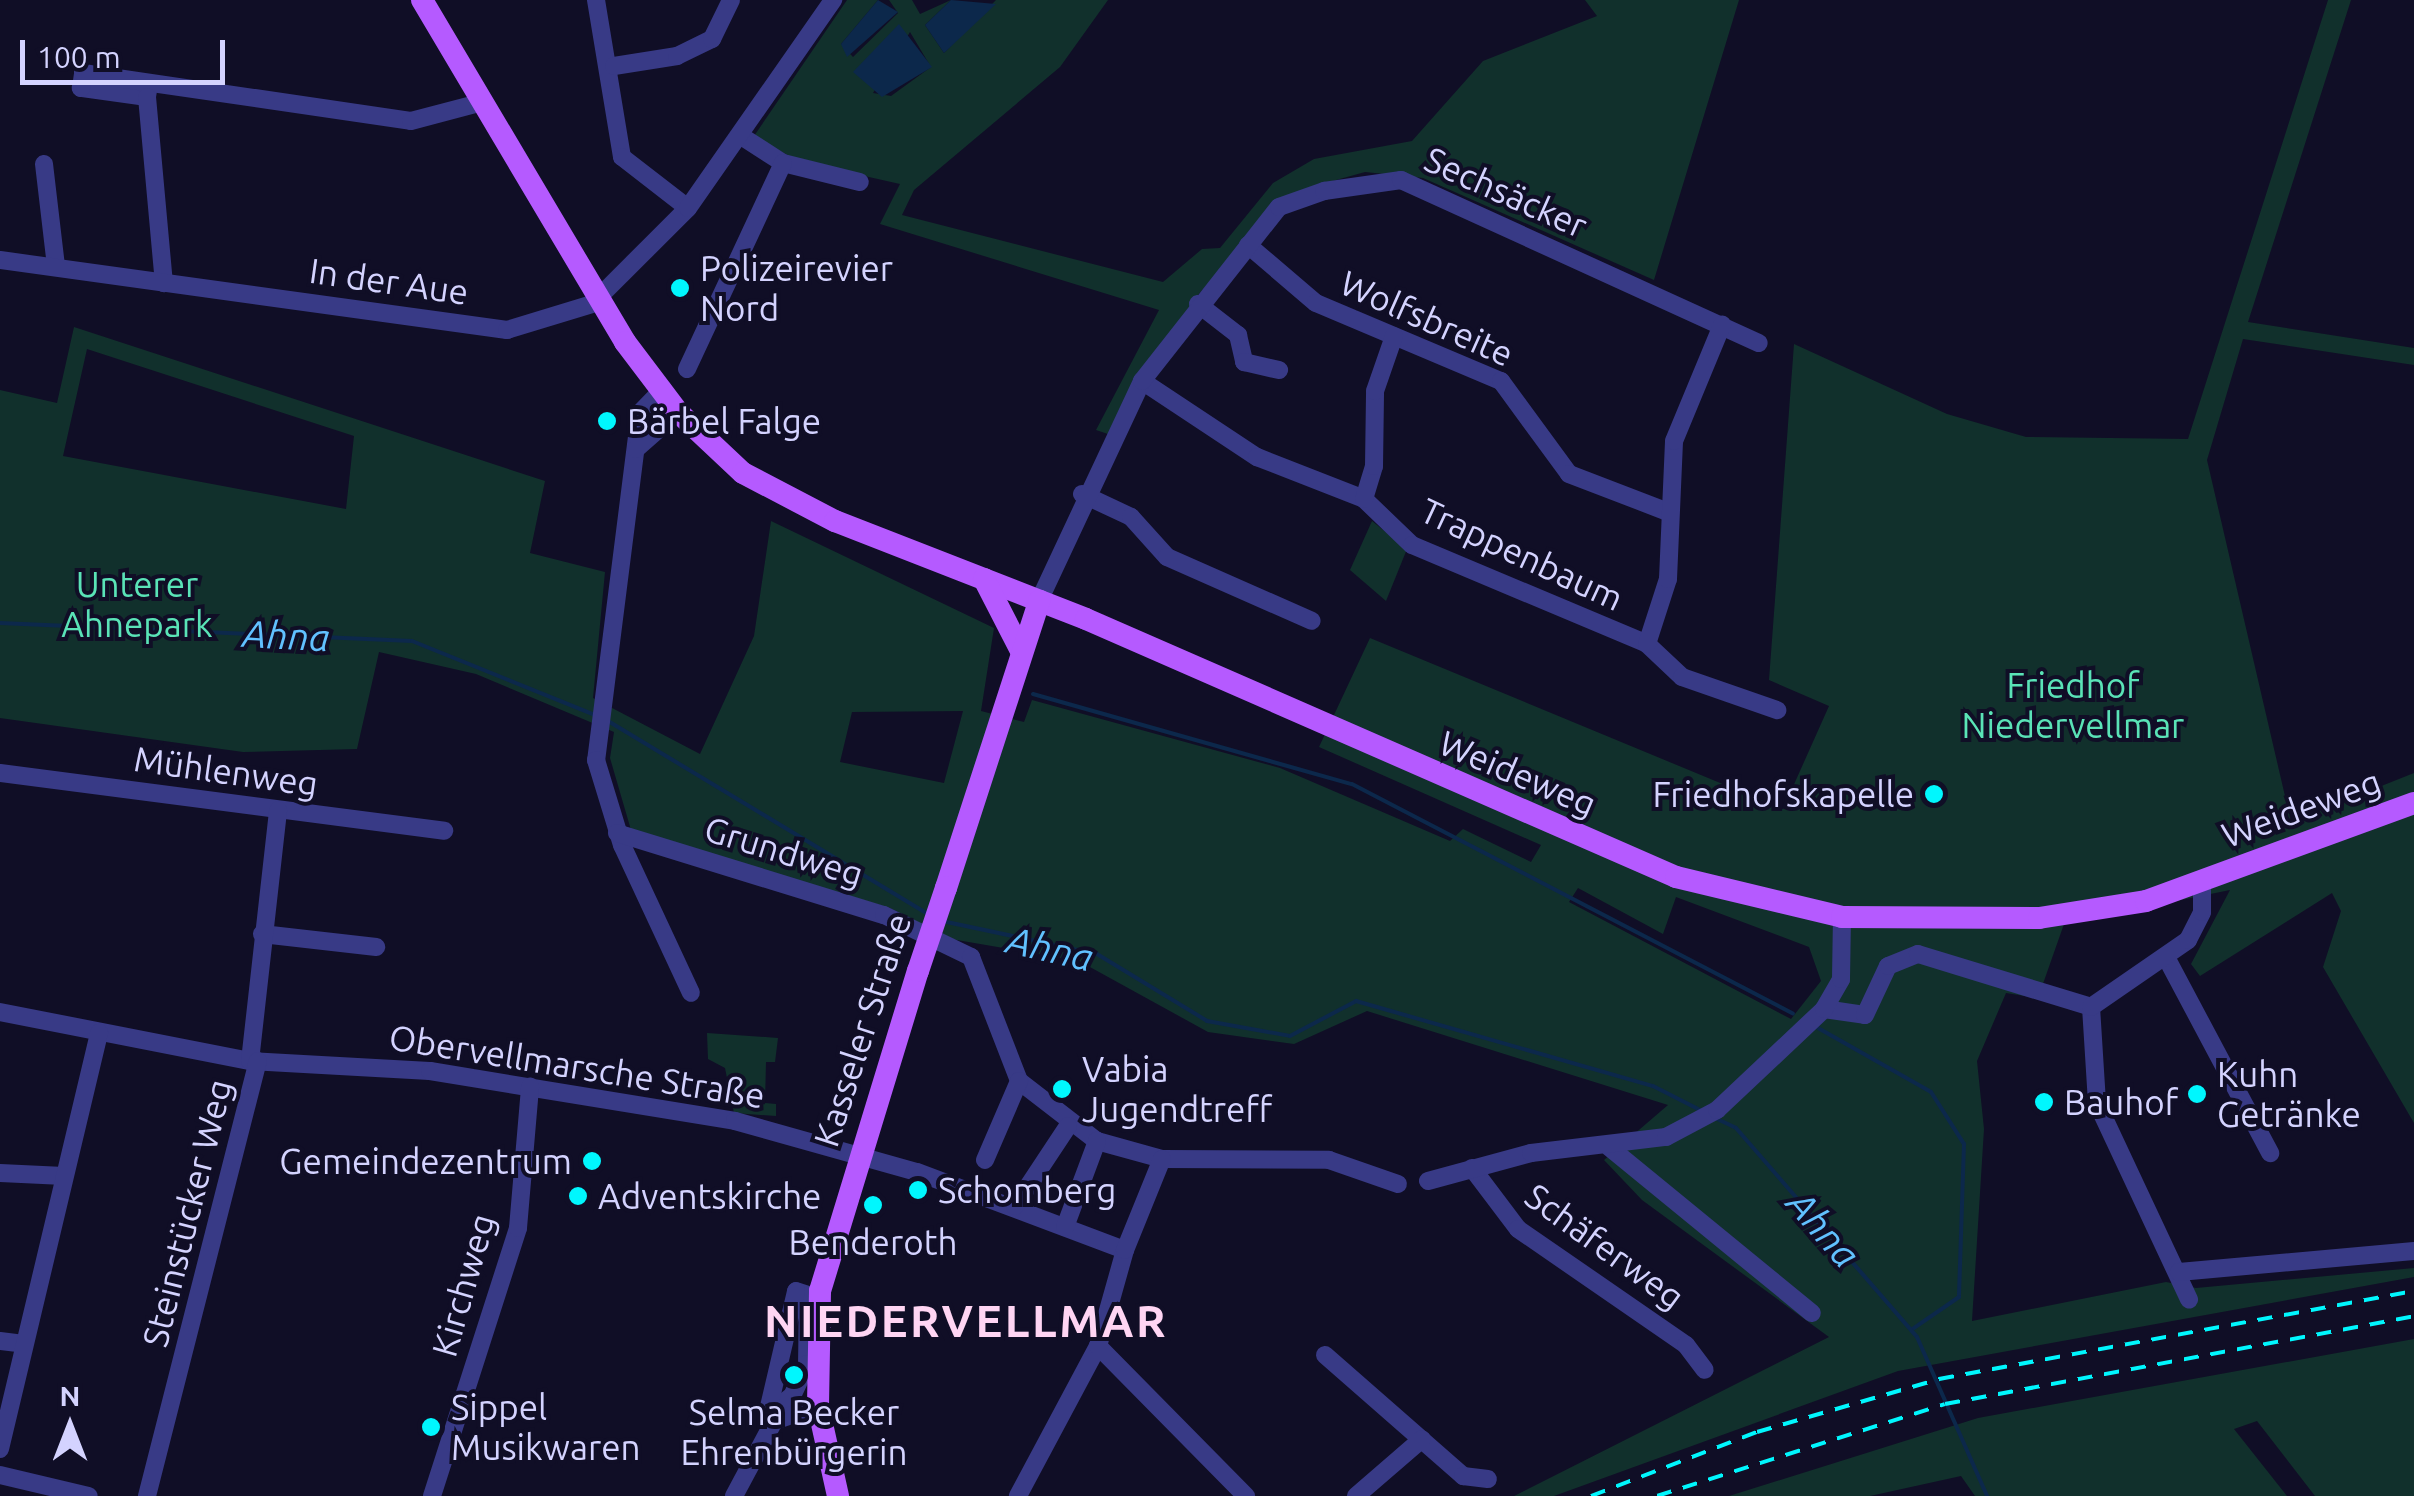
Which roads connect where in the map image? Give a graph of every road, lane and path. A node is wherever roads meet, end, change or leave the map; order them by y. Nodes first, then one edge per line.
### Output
1 (422, 0) edge
2 (596, 0) edge
3 (731, 0) edge
4 (832, 0) edge
5 (614, 66) junction
6 (484, 102) junction
7 (741, 136) junction
8 (784, 163) junction
9 (44, 164) dead end
10 (860, 182) dead end
11 (688, 208) junction
12 (1248, 245) junction
13 (0, 260) edge
14 (56, 266) junction
15 (164, 283) junction
16 (601, 298) junction
17 (1198, 304) junction
18 (1722, 325) junction
19 (1394, 336) junction
20 (1759, 343) dead end
21 (688, 369) dead end
22 (1279, 370) dead end
23 (1142, 381) junction
24 (663, 389) junction
25 (678, 412) junction
26 (636, 450) junction
27 (1082, 494) junction
28 (1364, 499) junction
29 (1668, 512) junction
30 (984, 578) junction
31 (1040, 601) junction
32 (1312, 622) dead end
33 (1647, 644) junction
34 (1020, 652) junction
35 (1777, 710) dead end
36 (0, 773) edge
37 (2414, 803) edge
38 (278, 811) junction
39 (444, 831) dead end
40 (618, 833) junction
41 (2202, 882) junction
42 (1842, 917) junction
43 (262, 934) junction
44 (376, 946) dead end
45 (2167, 959) junction
46 (691, 992) dead end
47 (2091, 1007) junction
48 (1824, 1009) junction
49 (0, 1012) edge
50 (99, 1033) junction
51 (254, 1061) junction
52 (1019, 1081) junction
53 (530, 1087) junction
54 (1068, 1126) junction
55 (1097, 1141) junction
56 (1609, 1147) junction
57 (2270, 1153) dead end
58 (856, 1157) junction
59 (1162, 1159) junction
60 (985, 1160) dead end
61 (1472, 1168) junction
62 (0, 1173) edge
63 (64, 1176) junction
64 (1428, 1181) dead end
65 (1398, 1184) dead end
66 (1015, 1206) junction
67 (1065, 1226) junction
68 (1126, 1251) junction
69 (2414, 1251) edge
70 (2179, 1272) junction
71 (802, 1293) joint
72 (2188, 1299) dead end
73 (1812, 1313) dead end
74 (0, 1341) edge
75 (24, 1344) junction
76 (1098, 1346) junction
77 (1326, 1356) dead end
78 (1705, 1370) dead end
79 (818, 1406) junction
80 (1422, 1440) junction
81 (0, 1449) edge
82 (0, 1475) edge
83 (1488, 1478) dead end
84 (89, 1496) edge
85 (147, 1496) edge
86 (432, 1496) edge
87 (734, 1496) edge
88 (838, 1496) edge
89 (1018, 1496) edge
90 (1246, 1496) edge
91 (1356, 1496) edge

1 - 6 main road, Weideweg
2 - 5 street
3 - 5 street
4 - 7 street
5 - 11 street
6 - 15 street
6 - 16 main road, Weideweg
7 - 8 street
7 - 11 street
8 - 10 street
8 - 21 street
9 - 14 street
11 - 16 street
12 - 17 street, Sechsäcker
12 - 18 street, Sechsäcker
12 - 19 street, Wolfsbreite
13 - 14 street, In der Aue
14 - 15 street, In der Aue
15 - 16 street, In der Aue
16 - 24 main road, Weideweg
17 - 22 street
17 - 23 street, Sechsäcker
18 - 20 street, Sechsäcker
18 - 29 street
19 - 28 street
19 - 29 street, Wolfsbreite
23 - 27 street, Sechsäcker
23 - 28 street, Trappenbaum
24 - 25 main road, Weideweg
24 - 26 street
25 - 26 street
25 - 30 main road, Weideweg
26 - 40 street
27 - 31 street, Sechsäcker
27 - 32 street
28 - 33 street, Trappenbaum
29 - 33 street
30 - 31 main road, Weideweg
30 - 34 main road
31 - 34 main road, Kasseler Straße
31 - 42 main road, Weideweg
33 - 35 street, Trappenbaum
34 - 58 main road, Kasseler Straße, bridge
36 - 38 street, Mühlenweg
37 - 41 main road, Weideweg
38 - 39 street, Mühlenweg
38 - 43 street, Steinstücker Weg
40 - 46 street
40 - 52 street, Grundweg
41 - 42 main road, Weideweg
41 - 45 street
42 - 48 street
43 - 44 street
43 - 51 street, Steinstücker Weg
45 - 47 street
45 - 57 street
47 - 48 street
47 - 70 street
48 - 56 street
49 - 50 street, Obervellmarsche Straße
50 - 51 street, Obervellmarsche Straße
50 - 63 street
51 - 53 street, Obervellmarsche Straße
51 - 85 street, Steinstücker Weg
52 - 54 street
52 - 60 street
53 - 58 street, Obervellmarsche Straße
53 - 86 street, Kirchweg
54 - 55 street
54 - 66 street
55 - 59 street
55 - 67 street
56 - 61 street
56 - 73 street
58 - 66 street, Obervellmarsche Straße
58 - 79 main road, Kasseler Straße
59 - 65 street
59 - 68 street
61 - 64 street
61 - 78 street, Schäferweg
62 - 63 street
63 - 75 street
66 - 67 street, Obervellmarsche Straße
67 - 68 street, Obervellmarsche Straße
68 - 76 street
69 - 70 street
70 - 72 street
71 - 71 street
74 - 75 street
75 - 81 street
76 - 89 street
76 - 90 street
77 - 80 street
79 - 87 street
79 - 88 main road, Kasseler Straße
80 - 83 street
80 - 91 street
82 - 84 street

